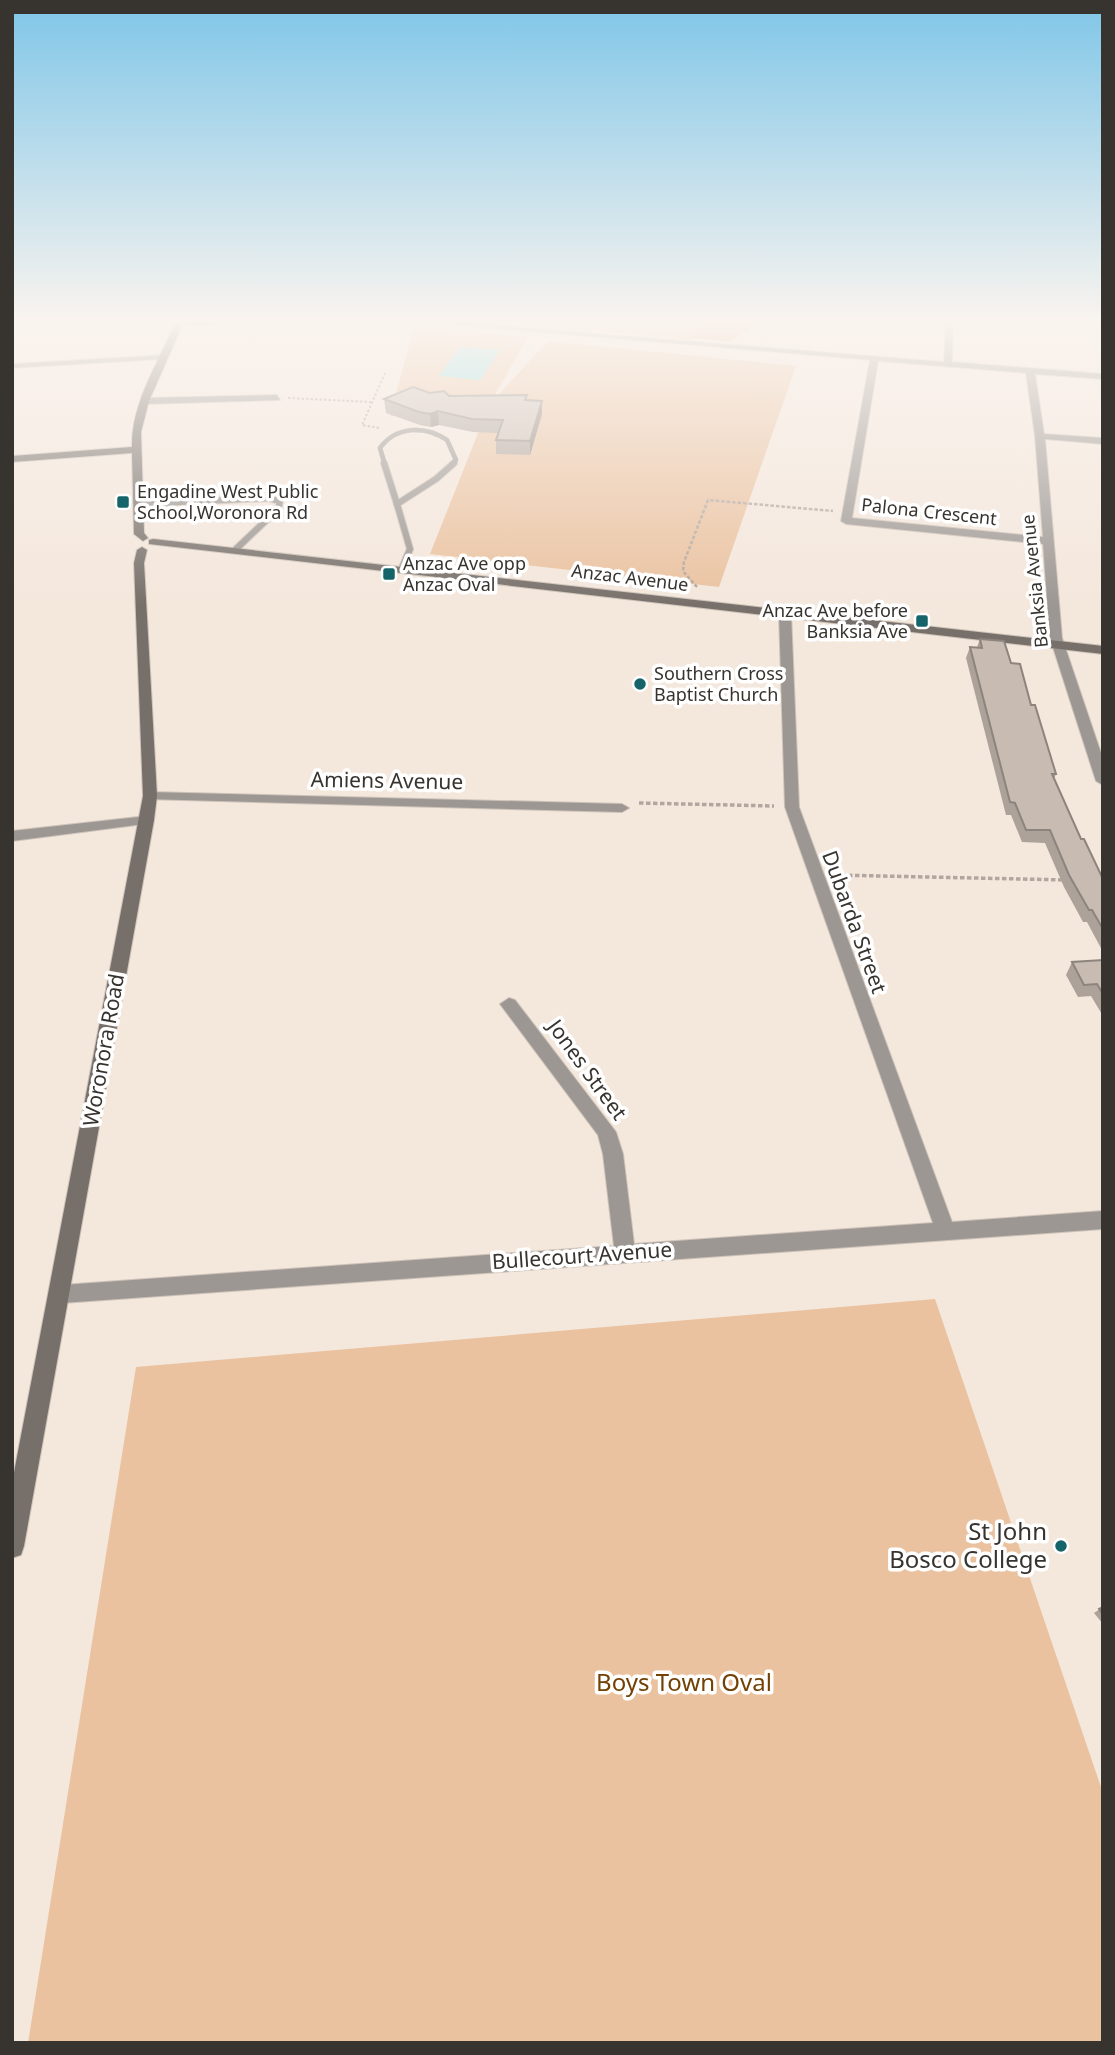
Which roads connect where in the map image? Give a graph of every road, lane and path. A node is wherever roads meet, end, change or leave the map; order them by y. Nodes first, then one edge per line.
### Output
1 (141, 415) edge
2 (366, 415) edge
3 (865, 415) edge
4 (1037, 415) edge
5 (393, 435) junction
6 (1040, 436) junction
7 (1103, 441) edge
8 (135, 450) junction
9 (12, 459) edge
10 (137, 503) junction
11 (396, 505) junction
12 (848, 513) junction
13 (1046, 541) junction
14 (140, 544) junction
15 (235, 550) junction
16 (402, 568) junction
17 (695, 603) junction
18 (785, 613) junction
19 (1058, 645) junction
20 (1103, 650) edge
21 (1103, 781) edge
22 (150, 796) junction
23 (792, 807) junction
24 (622, 808) joint
25 (147, 820) junction
26 (12, 835) edge
27 (814, 875) junction
28 (1075, 881) edge
29 (509, 1004) dead end
30 (1103, 1220) edge
31 (946, 1232) junction
32 (625, 1252) junction
33 (62, 1294) junction
34 (16, 1508) edge
35 (12, 1546) edge

1 - 8 street, Woronora Road
2 - 5 path
3 - 12 street, Palona Crescent
4 - 6 street, Banksia Avenue
5 - 11 lane
5 - 11 lane
6 - 7 street
6 - 13 street, Banksia Avenue
8 - 9 street
8 - 10 street, Woronora Road
10 - 14 street, Woronora Road
10 - 15 lane
11 - 16 lane
12 - 13 street, Palona Crescent
12 - 17 path
13 - 19 street, Banksia Avenue
14 - 15 street, Anzac Avenue
14 - 22 street, Woronora Road
15 - 16 street, Anzac Avenue
16 - 17 street, Anzac Avenue
17 - 18 street, Anzac Avenue
18 - 19 street, Anzac Avenue
18 - 23 street, Dubarda Street
19 - 20 street, Anzac Avenue
19 - 21 street, Banksia Avenue
22 - 24 street, Amiens Avenue
22 - 25 street, Woronora Road
23 - 24 path
23 - 27 street, Dubarda Street
25 - 26 street
25 - 33 street, Woronora Road
27 - 28 path
27 - 31 street, Dubarda Street
29 - 32 street, Jones Street
30 - 31 street, Bullecourt Avenue
31 - 32 street, Bullecourt Avenue
32 - 33 street, Bullecourt Avenue
33 - 34 street, Woronora Road
34 - 35 street, Woronora Road

